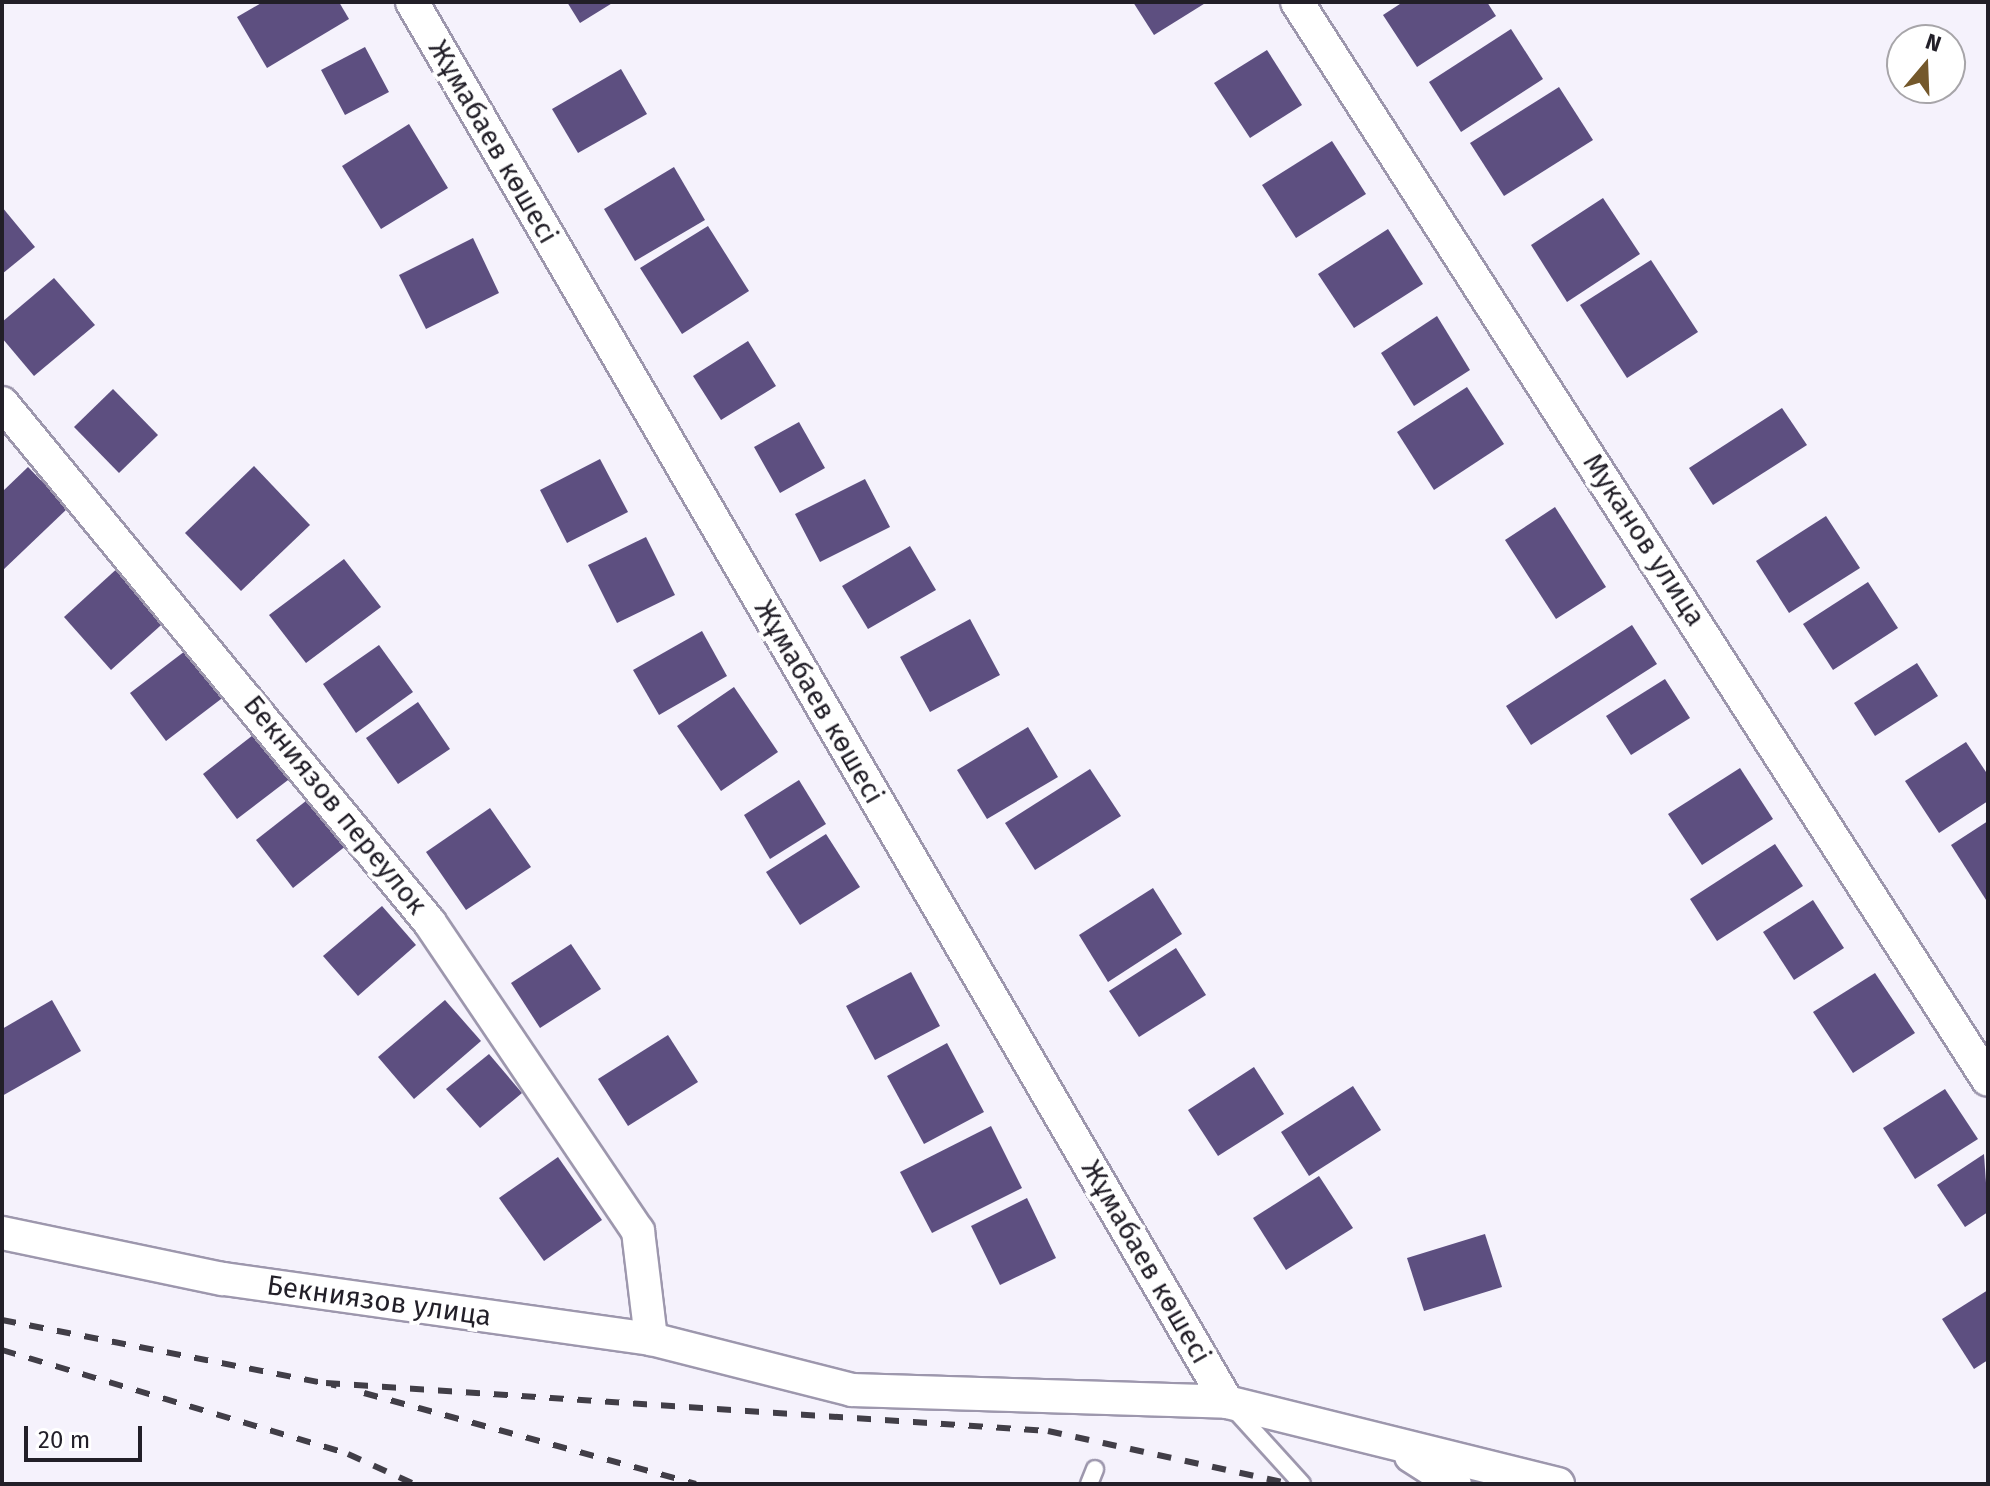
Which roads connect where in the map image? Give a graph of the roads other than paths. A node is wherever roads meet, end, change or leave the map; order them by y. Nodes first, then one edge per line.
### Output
1 (412, 2) edge
2 (1297, 2) edge
3 (2, 403) edge
4 (1988, 1080) edge
5 (2, 1233) edge
6 (651, 1339) junction
7 (1227, 1402) junction
8 (1388, 1442) junction
9 (1302, 1484) edge
10 (1455, 1484) edge
11 (1558, 1484) edge

1 - 7 street, Жұмабаев көшесі
2 - 4 street, Муканов улица
3 - 6 street, Бекниязов переулок
5 - 6 street, Бекниязов улица
6 - 7 street, Бекниязов улица
7 - 8 street, Бекниязов улица
7 - 9 lane
8 - 10 street
8 - 11 street, Бекниязов улица

